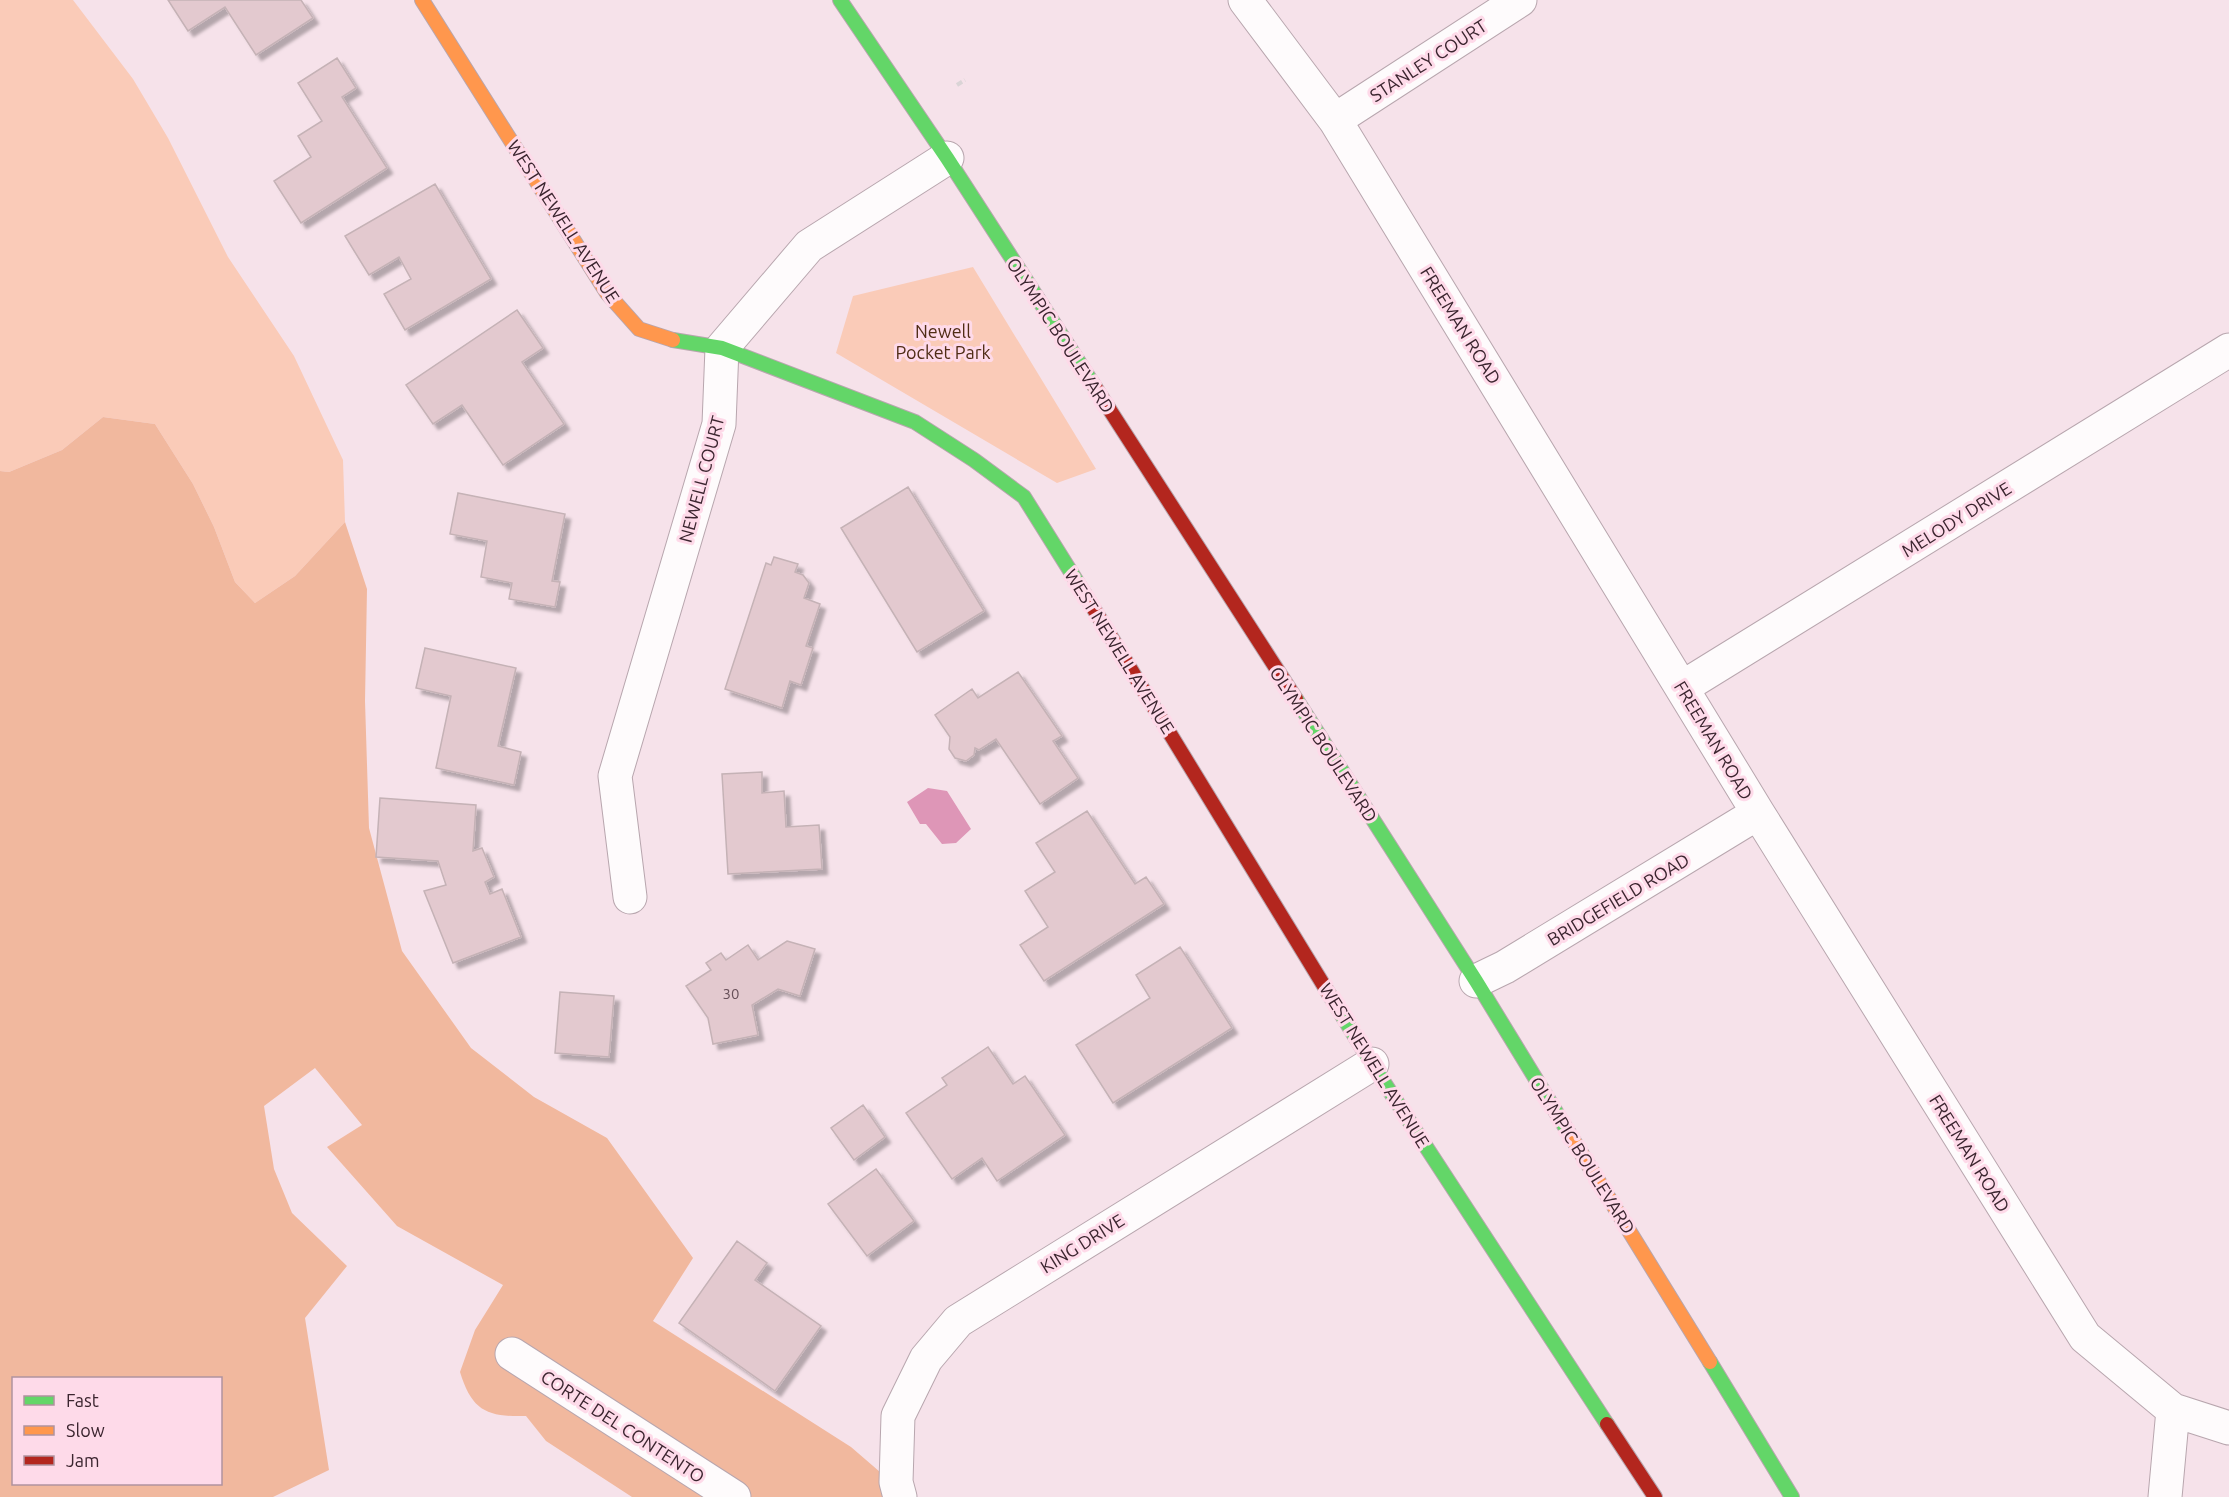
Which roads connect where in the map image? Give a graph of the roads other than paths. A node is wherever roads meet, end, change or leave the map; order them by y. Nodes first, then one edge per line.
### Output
1 (422, 0) edge
2 (840, 0) edge
3 (1245, 0) edge
4 (1520, 0) edge
5 (1335, 120) junction
6 (947, 158) junction
7 (722, 348) junction
8 (2229, 350) edge
9 (1683, 687) junction
10 (1758, 813) junction
11 (630, 897) dead end
12 (1476, 981) junction
13 (1372, 1064) junction
14 (512, 1354) dead end
15 (2173, 1410) junction
16 (2229, 1428) edge
17 (734, 1497) edge
18 (900, 1497) edge
19 (1655, 1497) edge
20 (1792, 1497) edge
21 (2165, 1497) edge

1 - 7 street, WEST NEWELL AVENUE
2 - 6 street, OLYMPIC BOULEVARD
3 - 5 street, FREEMAN ROAD
4 - 5 street, STANLEY COURT
5 - 9 street, FREEMAN ROAD
6 - 7 street
6 - 12 street, OLYMPIC BOULEVARD
7 - 11 street, NEWELL COURT
7 - 13 street, WEST NEWELL AVENUE
8 - 9 street, MELODY DRIVE
9 - 10 street, FREEMAN ROAD
10 - 12 street, BRIDGEFIELD ROAD
10 - 15 street, FREEMAN ROAD
12 - 20 street, OLYMPIC BOULEVARD
13 - 18 street, KING DRIVE
13 - 19 street, WEST NEWELL AVENUE
14 - 17 street, CORTE DEL CONTENTO
15 - 16 street, FREEMAN ROAD
15 - 21 street

